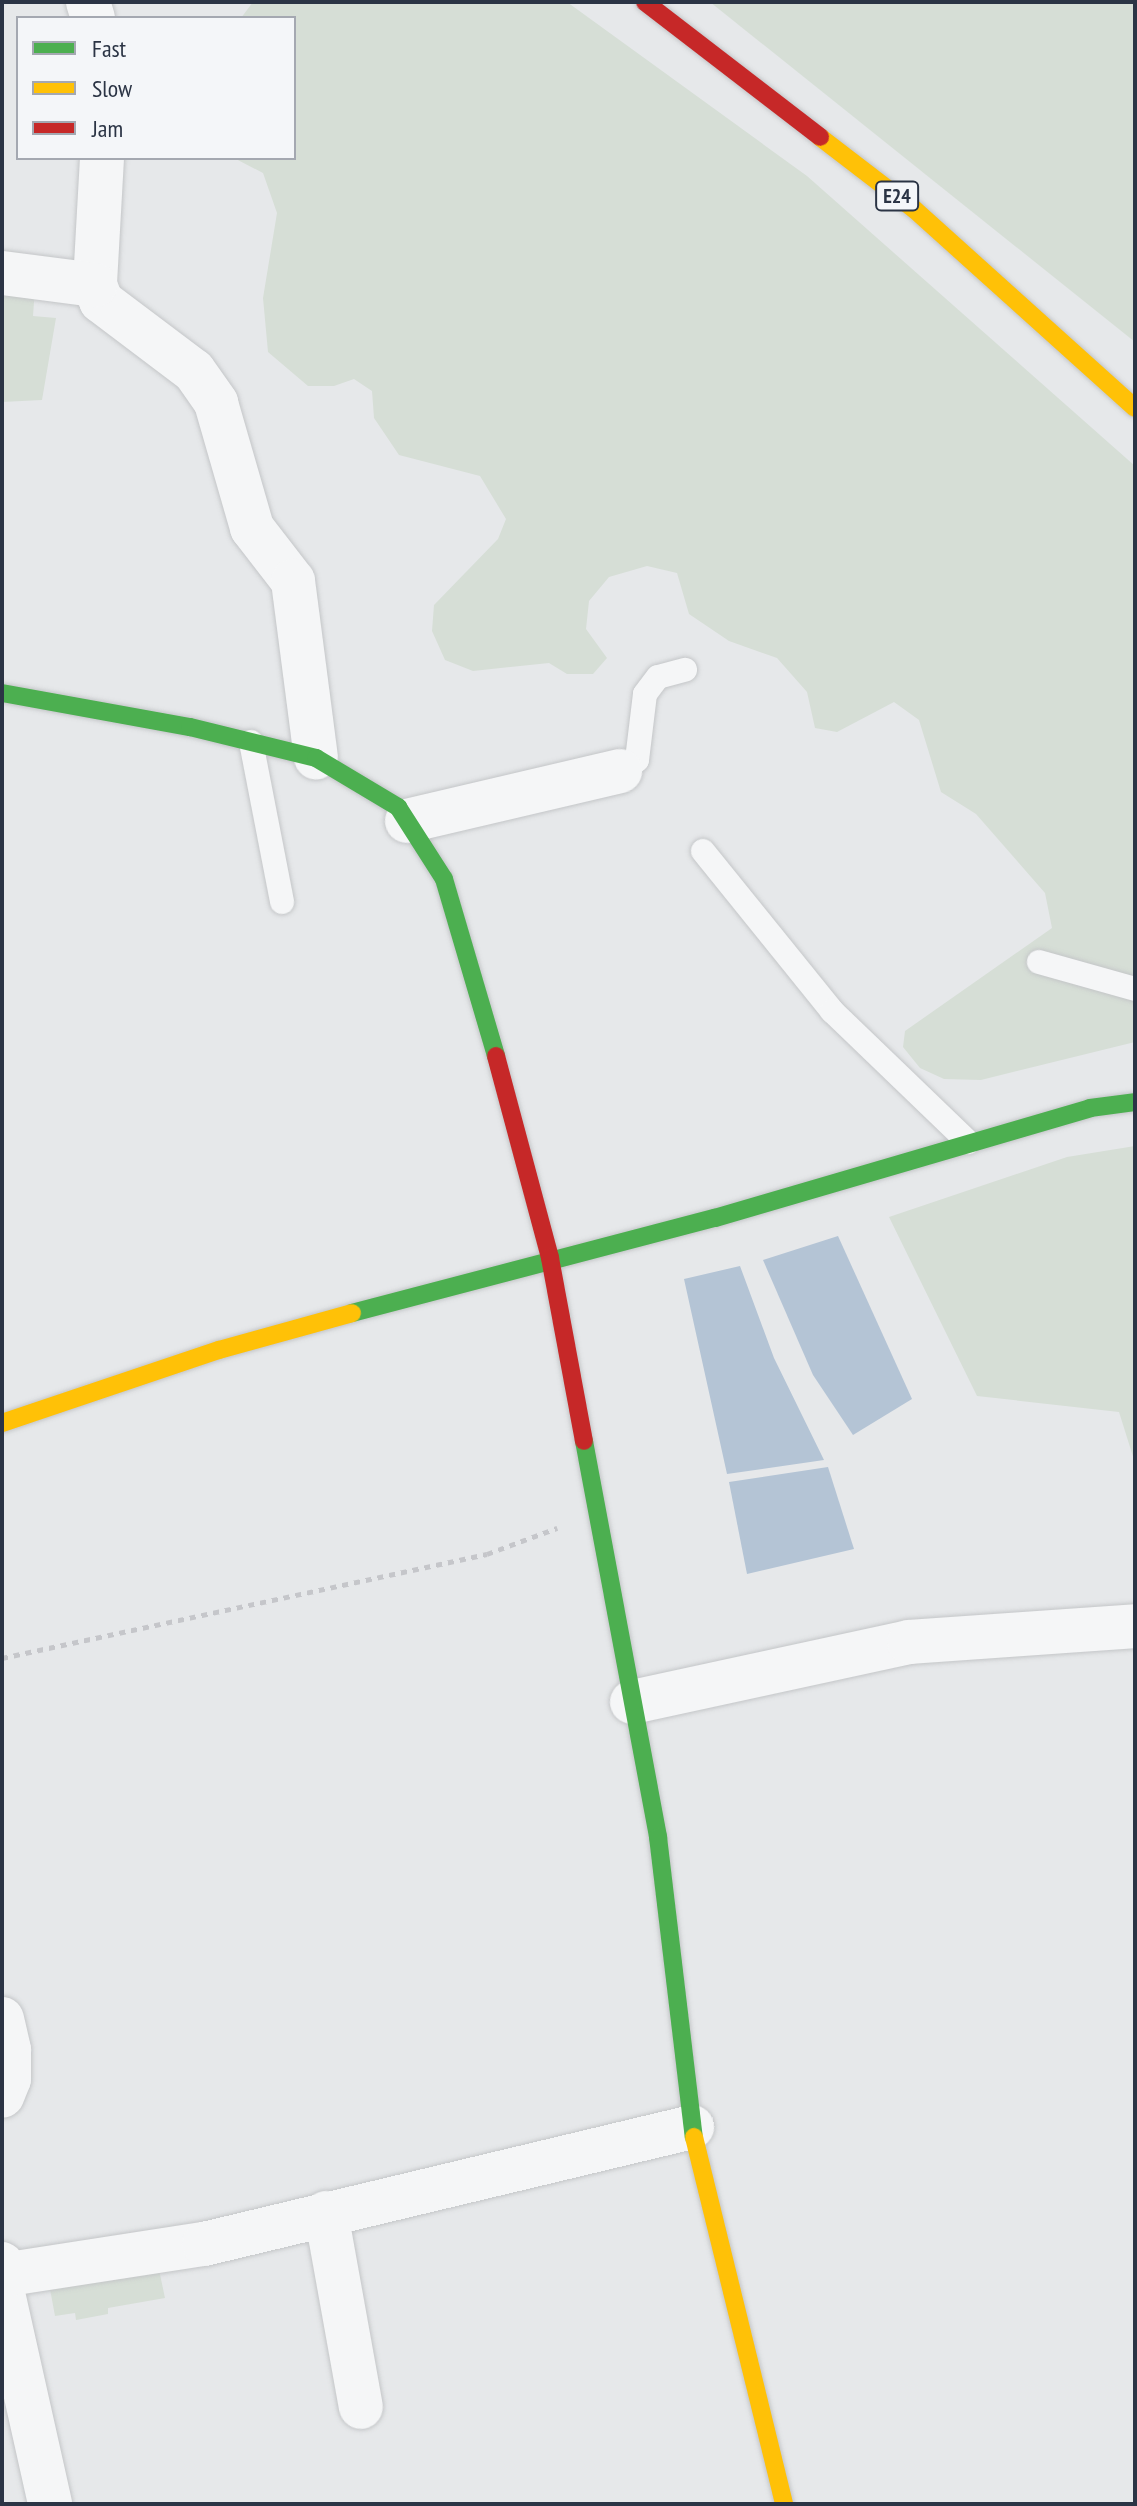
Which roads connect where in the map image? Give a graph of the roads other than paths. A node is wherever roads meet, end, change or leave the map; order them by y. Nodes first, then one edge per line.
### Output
1 (645, 2) edge
2 (102, 160) edge
3 (2, 273) edge
4 (95, 285) junction
5 (1135, 408) edge
6 (685, 670) dead end
7 (2, 693) edge
8 (251, 742) junction
9 (316, 758) junction
10 (620, 771) joint
11 (407, 821) junction
12 (703, 851) dead end
13 (282, 902) dead end
14 (1039, 962) dead end
15 (1135, 989) edge
16 (1135, 1102) edge
17 (968, 1142) junction
18 (550, 1258) junction
19 (2, 1423) edge
20 (1135, 1626) edge
21 (632, 1702) junction
22 (2, 2019) edge
23 (2, 2096) edge
24 (692, 2127) junction
25 (326, 2213) junction
26 (2, 2281) edge
27 (361, 2407) dead end
28 (50, 2504) edge
29 (784, 2504) edge

1 - 5 main road, E24
2 - 4 street
3 - 4 street
4 - 9 street
6 - 10 lane
7 - 8 main road
8 - 9 main road
8 - 13 lane
9 - 11 main road
10 - 11 street
11 - 18 main road
12 - 17 lane
14 - 15 lane
16 - 17 main road
17 - 18 main road
18 - 19 main road
18 - 21 main road
20 - 21 street
21 - 24 main road
22 - 23 street
24 - 25 street
24 - 29 main road
25 - 26 street
25 - 27 street
26 - 28 street

